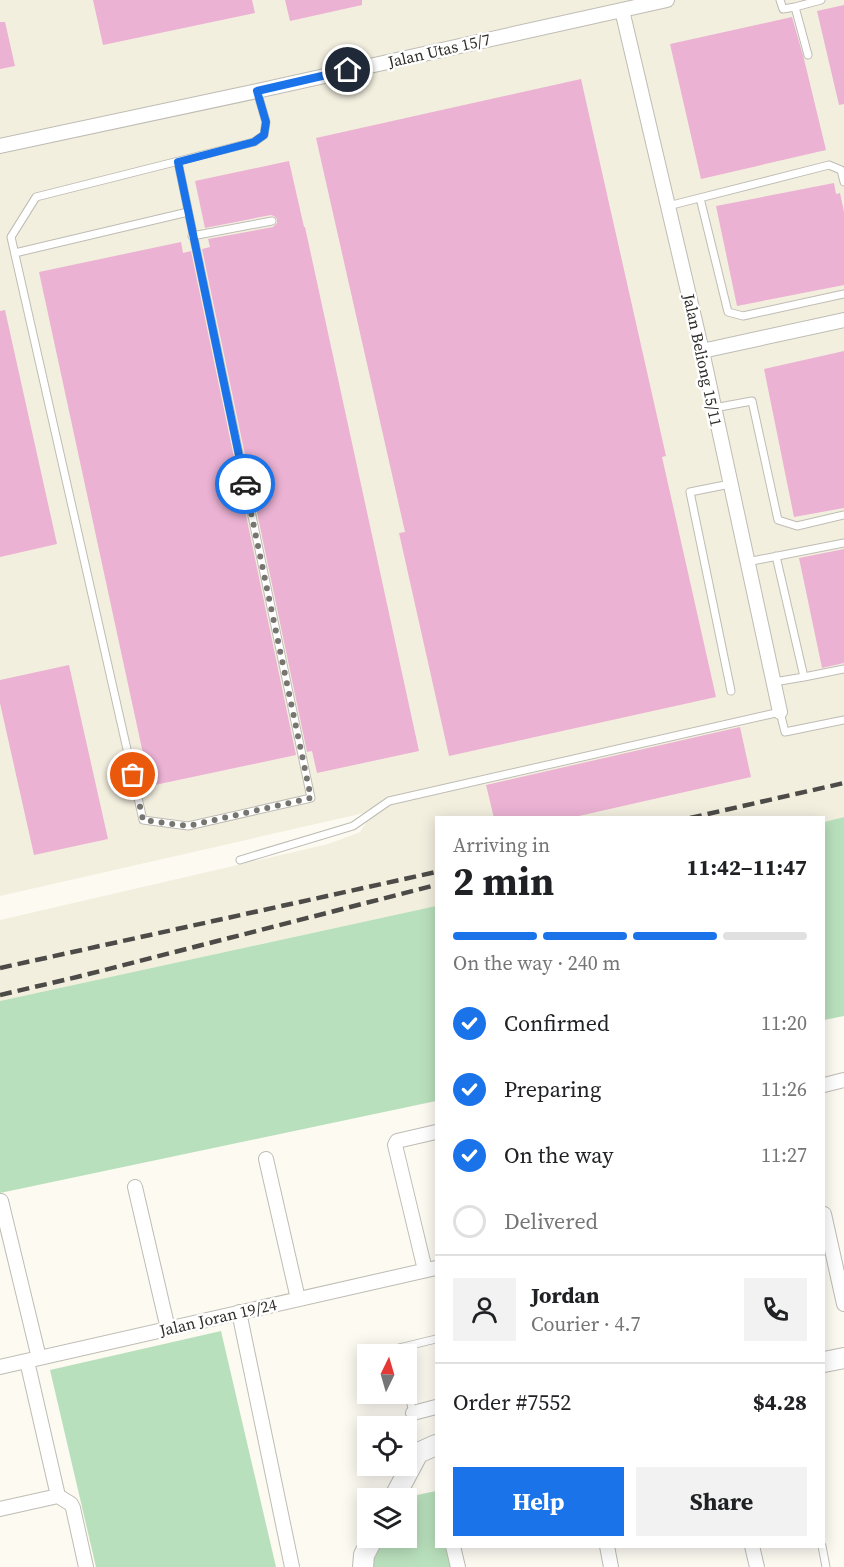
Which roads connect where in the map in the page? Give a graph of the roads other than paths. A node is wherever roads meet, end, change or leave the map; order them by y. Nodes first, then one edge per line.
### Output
1 (667, 0) edge
2 (780, 0) edge
3 (821, 0) edge
4 (795, 7) junction
5 (622, 10) junction
6 (808, 55) dead end
7 (257, 91) junction
8 (0, 146) edge
9 (178, 162) junction
10 (844, 182) edge
11 (700, 198) junction
12 (668, 206) junction
13 (188, 212) junction
14 (272, 221) dead end
15 (192, 236) junction
16 (15, 253) junction
17 (844, 294) edge
18 (844, 320) edge
19 (702, 351) junction
20 (714, 408) junction
21 (730, 484) junction
22 (844, 515) edge
23 (844, 543) edge
24 (776, 556) junction
25 (747, 562) junction
26 (844, 669) edge
27 (804, 677) junction
28 (774, 682) junction
29 (731, 691) dead end
30 (780, 712) junction
31 (844, 720) edge
32 (240, 860) dead end
33 (844, 1080) edge
34 (825, 1084) edge
35 (435, 1132) edge
36 (266, 1159) dead end
37 (135, 1187) dead end
38 (1, 1201) edge
39 (825, 1218) edge
40 (431, 1269) edge
41 (298, 1299) junction
42 (844, 1304) edge
43 (239, 1312) junction
44 (168, 1329) junction
45 (435, 1339) edge
46 (415, 1344) edge
47 (844, 1358) edge
48 (33, 1360) junction
49 (825, 1362) edge
50 (0, 1367) edge
51 (411, 1404) edge
52 (435, 1407) edge
53 (413, 1413) joint
54 (435, 1445) edge
55 (399, 1488) edge
56 (58, 1496) junction
57 (0, 1509) edge
58 (368, 1548) edge
59 (453, 1548) edge
60 (607, 1548) edge
61 (752, 1548) edge
62 (822, 1548) edge
63 (86, 1567) edge
64 (292, 1567) edge
65 (363, 1567) edge
66 (458, 1567) edge
67 (611, 1567) edge
68 (757, 1567) edge
69 (826, 1567) edge

1 - 5 street, Jalan Utas 15/7
2 - 4 lane
3 - 4 lane
4 - 6 lane
5 - 7 street, Jalan Utas 15/7
5 - 12 street, Jalan Beliong 15/11
7 - 8 street, Jalan Utas 15/7
7 - 9 lane
9 - 13 lane
9 - 16 lane
10 - 11 lane
11 - 12 lane
11 - 17 lane
12 - 19 street, Jalan Beliong 15/11
13 - 15 lane
13 - 16 lane
14 - 15 lane
15 - 16 lane
18 - 19 street
19 - 20 street, Jalan Beliong 15/11
20 - 21 street, Jalan Beliong 15/11
20 - 22 lane
21 - 25 street, Jalan Beliong 15/11
21 - 29 lane
23 - 24 lane
24 - 25 lane
24 - 27 lane
25 - 28 street, Jalan Beliong 15/11
26 - 27 lane
27 - 28 lane
28 - 30 street, Jalan Beliong 15/11
30 - 31 lane
30 - 32 lane
33 - 34 street
35 - 40 street
36 - 41 street
37 - 44 street
38 - 48 street
39 - 42 street
40 - 41 street, Jalan Joran 19/24
41 - 43 street, Jalan Joran 19/24
43 - 44 street, Jalan Joran 19/24
43 - 64 street
44 - 48 street, Jalan Joran 19/24
45 - 46 lane
47 - 49 street
48 - 50 street, Jalan Joran 19/24
48 - 56 street
51 - 53 lane
52 - 53 street
54 - 55 street
56 - 57 street
56 - 63 street
58 - 65 street
59 - 66 street
60 - 67 street
61 - 68 street
62 - 69 lane

